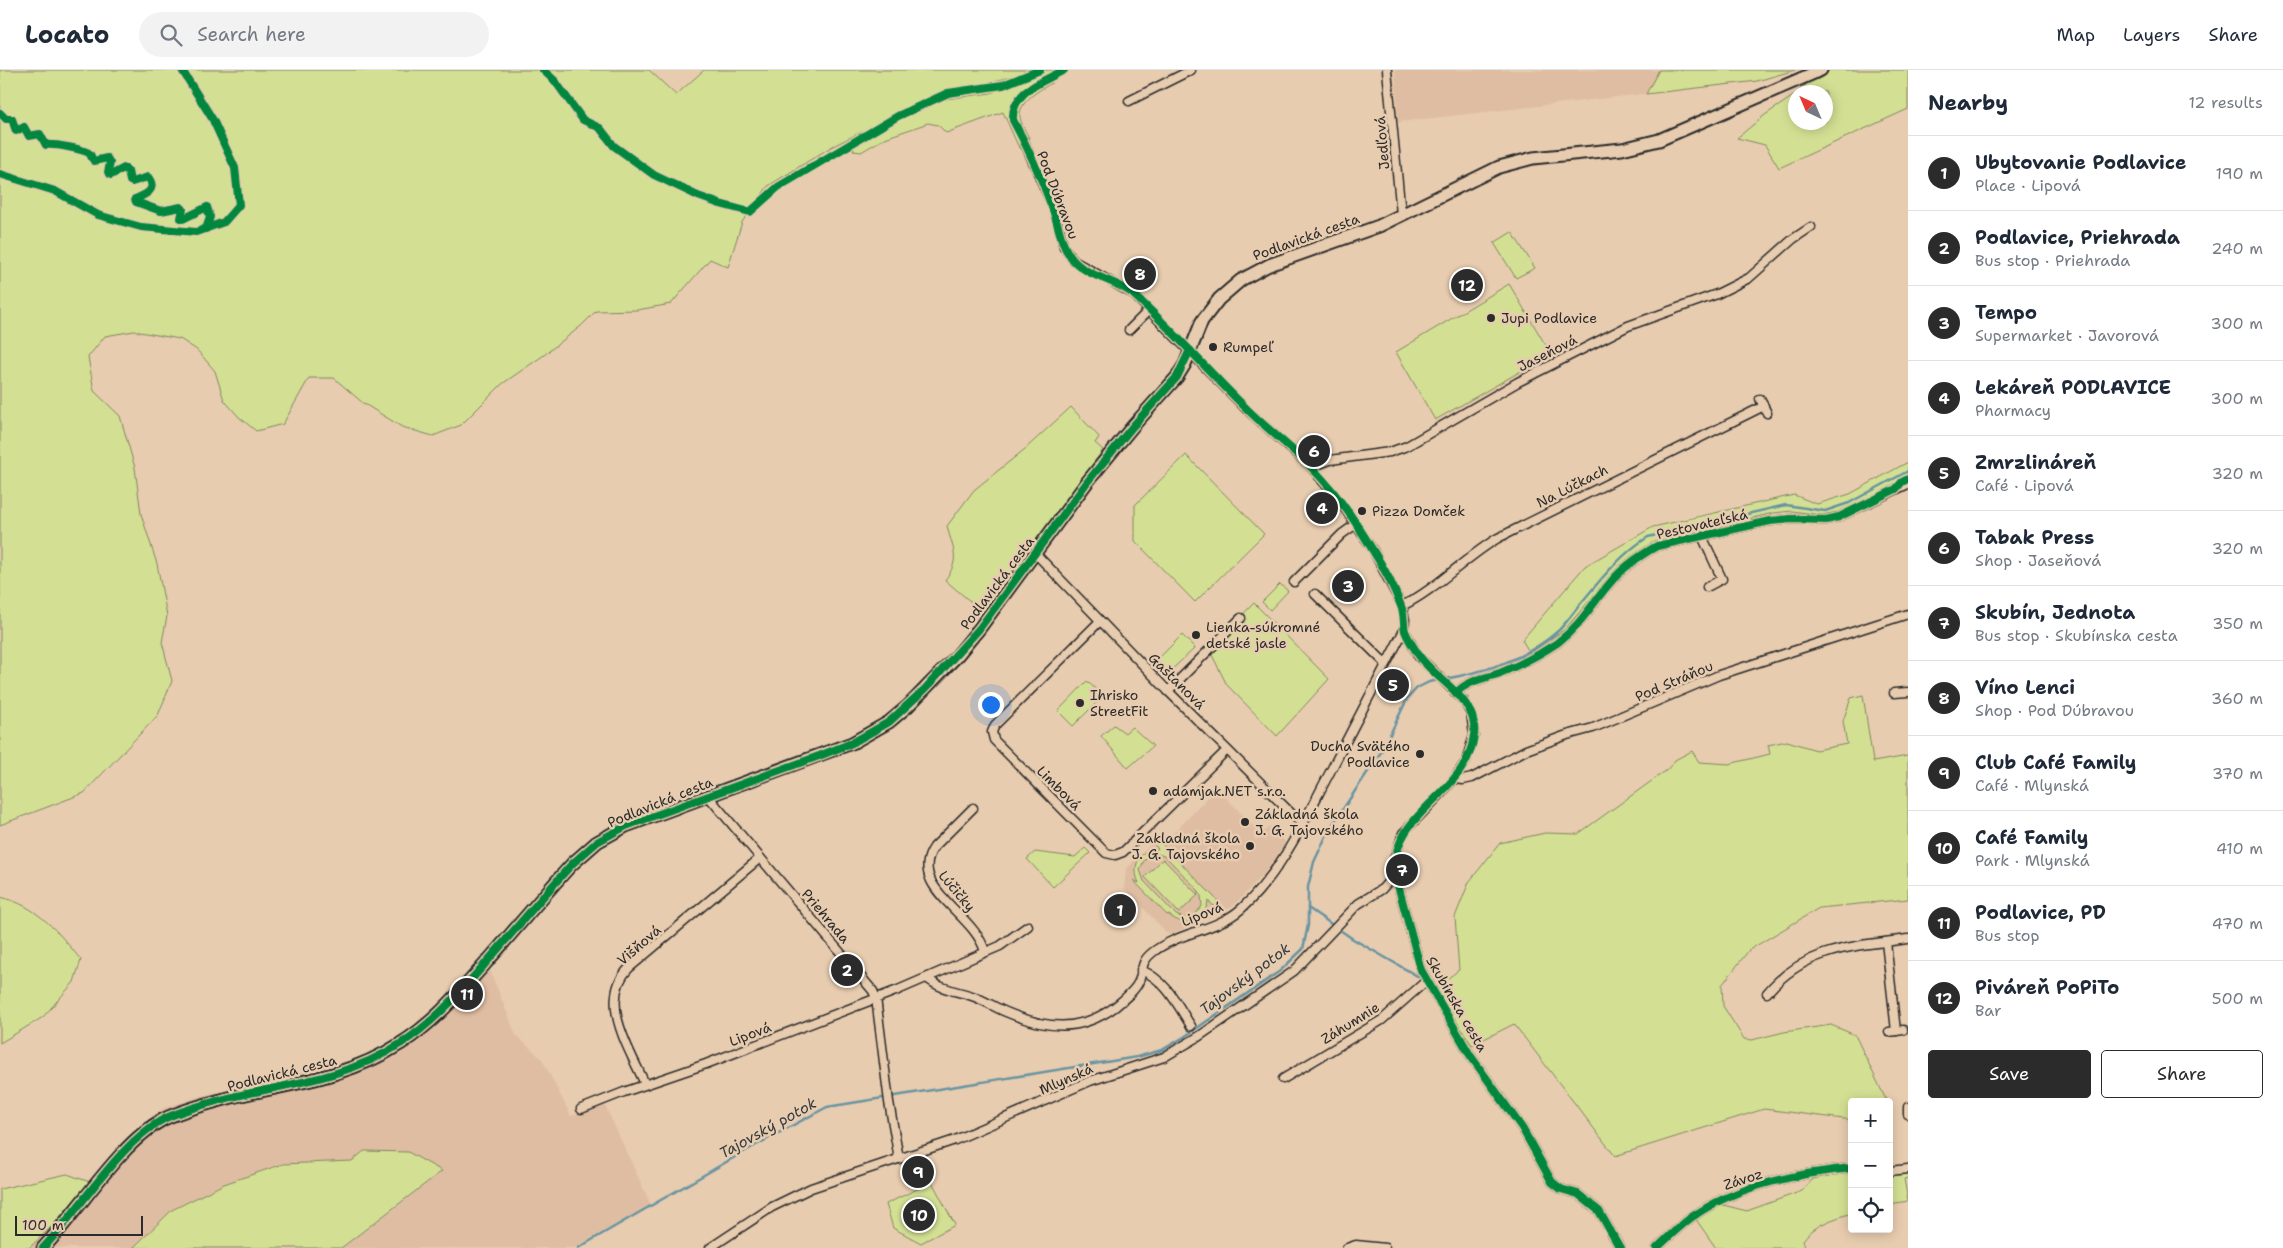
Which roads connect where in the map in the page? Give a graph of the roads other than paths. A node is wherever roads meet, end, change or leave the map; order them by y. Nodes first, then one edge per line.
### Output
1 (1191, 70) edge
2 (1387, 70) edge
3 (1821, 70) edge
4 (1129, 101) dead end
5 (1022, 139) dead end
6 (1401, 214) junction
7 (1811, 227) dead end
8 (1149, 310) junction
9 (1128, 330) dead end
10 (1190, 350) junction
11 (1764, 406) dead end
12 (1311, 467) junction
13 (1908, 484) edge
14 (1356, 524) junction
15 (1702, 536) junction
16 (1036, 554) junction
17 (1294, 582) dead end
18 (1707, 587) dead end
19 (1315, 594) dead end
20 (1402, 606) junction
21 (1908, 614) edge
22 (1240, 618) dead end
23 (1100, 621) junction
24 (1404, 630) junction
25 (1386, 664) junction
26 (1168, 690) junction
27 (1908, 692) edge
28 (1456, 693) junction
29 (1894, 693) dead end
30 (1227, 750) junction
31 (1454, 779) junction
32 (708, 796) junction
33 (973, 808) dead end
34 (1302, 824) junction
35 (760, 858) junction
36 (1395, 874) junction
37 (1028, 926) dead end
38 (1908, 939) edge
39 (1886, 942) junction
40 (985, 952) junction
41 (1141, 970) junction
42 (927, 978) junction
43 (1426, 981) junction
44 (1767, 993) dead end
45 (876, 998) junction
46 (1191, 1026) dead end
47 (1896, 1031) dead end
48 (1283, 1079) dead end
49 (645, 1084) junction
50 (1908, 1107) edge
51 (581, 1109) dead end
52 (1908, 1114) edge
53 (899, 1159) junction
54 (1908, 1168) edge
55 (1848, 1169) edge
56 (1893, 1170) edge
57 (43, 1248) edge
58 (710, 1248) edge
59 (1347, 1248) edge
60 (1385, 1248) edge
61 (1620, 1248) edge
62 (1657, 1248) edge

1 - 4 street
2 - 6 street, Jedľová
3 - 6 main road, Podlavická cesta
5 - 8 street, Pod Dúbravou
6 - 10 main road, Podlavická cesta
7 - 12 street, Jaseňová
8 - 9 street
8 - 10 street, Pod Dúbravou
10 - 12 street, Pod Dúbravou
10 - 16 main road, Podlavická cesta
11 - 20 street, Na Lúčkach
12 - 14 street, Pod Dúbravou
13 - 15 street, Pestovateľská
14 - 17 street
14 - 20 street, Pod Dúbravou
15 - 18 street, Pestovateľská
15 - 28 street, Pestovateľská
16 - 23 street, Gaštanová
16 - 32 main road, Podlavická cesta
19 - 25 street
20 - 24 street
21 - 31 street, Pod Stráňou
22 - 26 street
23 - 26 street, Gaštanová
23 - 30 street, Limbová
24 - 25 street, Lipová
24 - 28 street, Skubínska cesta
25 - 34 street, Lipová
26 - 30 street, Gaštanová
27 - 29 street
28 - 31 street, Skubínska cesta
30 - 34 street, Gaštanová
31 - 36 street, Skubínska cesta
32 - 35 street, Priehrada
32 - 57 main road, Podlavická cesta
33 - 40 street, Lúčičky
34 - 41 street, Lipová
35 - 45 street, Priehrada
35 - 49 street, Višňová
36 - 43 street, Skubínska cesta
36 - 53 street, Mlynská
37 - 40 street
38 - 39 street
39 - 44 street
39 - 47 street
40 - 42 street, Lipová
41 - 42 street, Lipová
41 - 46 street
42 - 45 street, Lipová
43 - 48 street, Záhumnie
43 - 61 street, Skubínska cesta
45 - 49 street, Lipová
45 - 53 street, Priehrada
49 - 51 street, Lipová
50 - 52 street
53 - 58 street, Mlynská
54 - 56 street
55 - 62 street, Závoz
59 - 60 street

